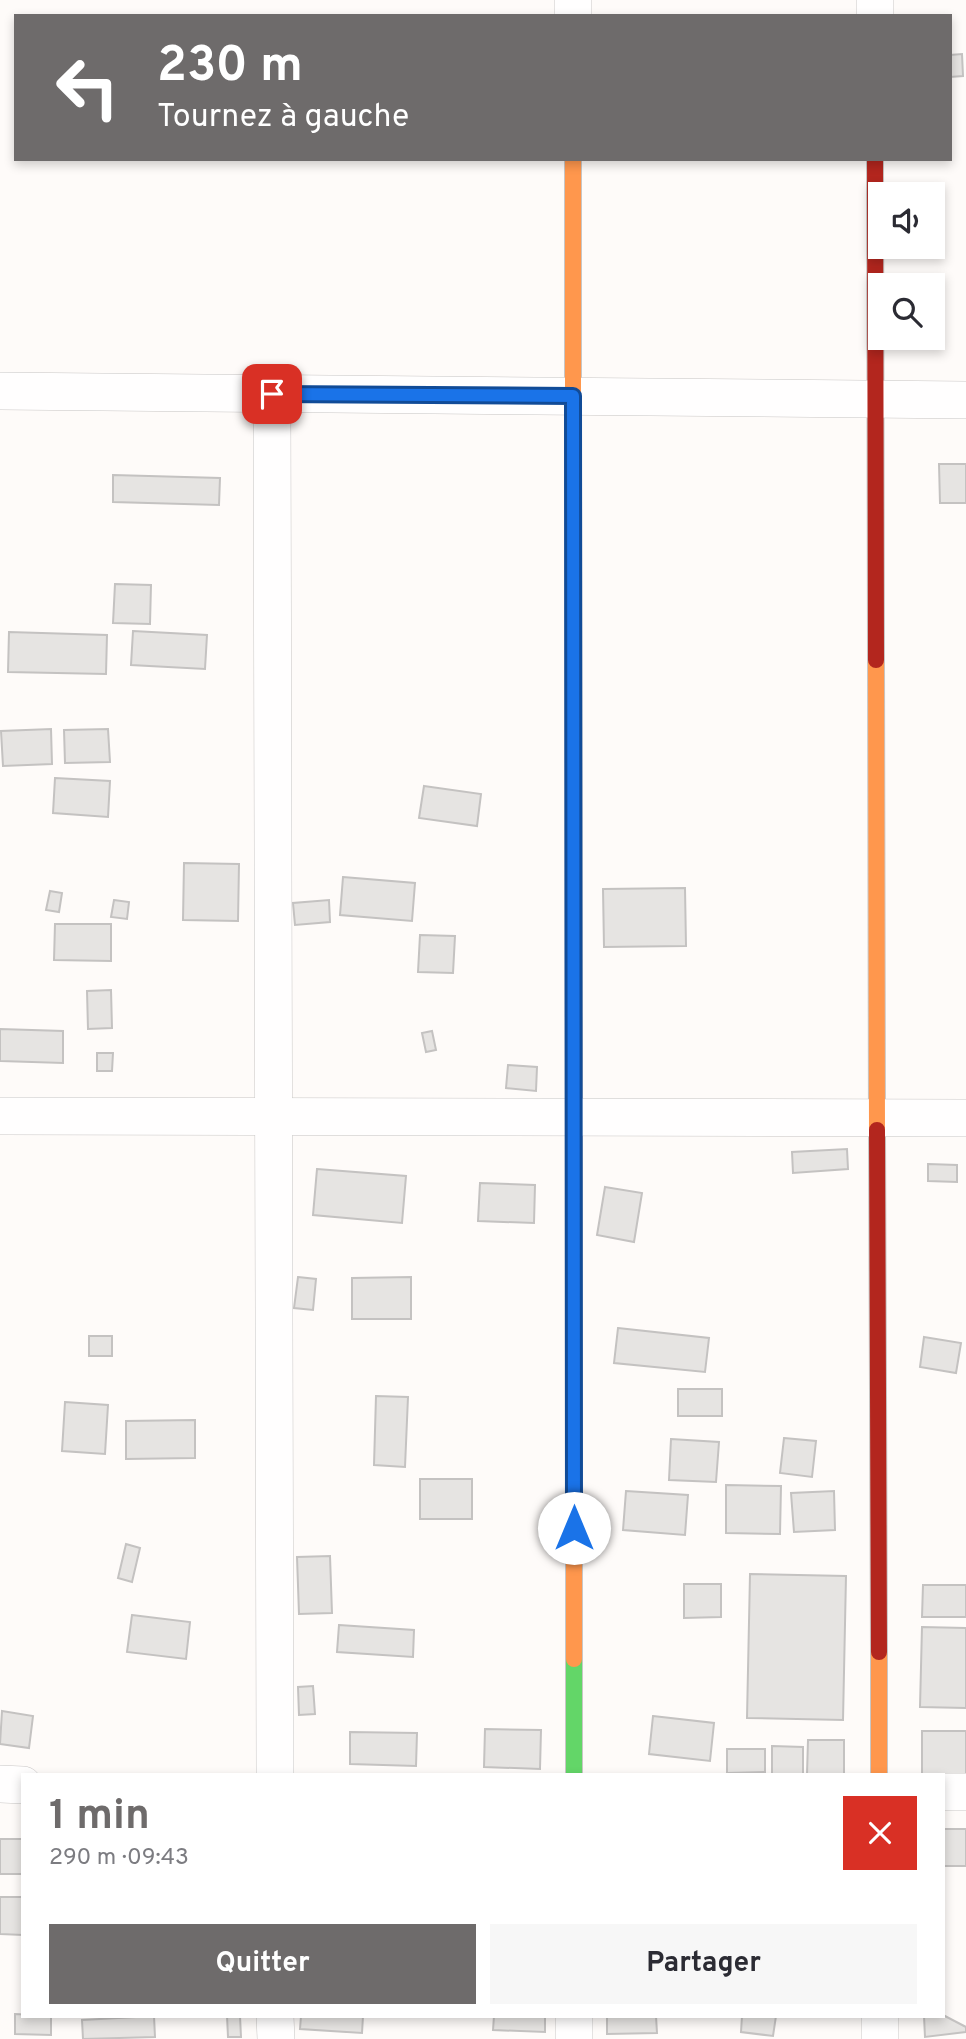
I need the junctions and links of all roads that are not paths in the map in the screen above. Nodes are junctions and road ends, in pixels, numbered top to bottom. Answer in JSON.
{"nodes":[{"id":1,"x":573,"y":161,"type":"edge"},
{"id":2,"x":876,"y":161,"type":"edge"},
{"id":3,"x":0,"y":391,"type":"edge"},
{"id":4,"x":272,"y":394,"type":"junction"},
{"id":5,"x":573,"y":396,"type":"junction"},
{"id":6,"x":876,"y":399,"type":"junction"},
{"id":7,"x":966,"y":400,"type":"edge"},
{"id":8,"x":0,"y":1116,"type":"edge"},
{"id":9,"x":273,"y":1116,"type":"junction"},
{"id":10,"x":574,"y":1117,"type":"junction"},
{"id":11,"x":877,"y":1118,"type":"junction"},
{"id":12,"x":966,"y":1118,"type":"edge"},
{"id":13,"x":275,"y":1773,"type":"edge"},
{"id":14,"x":574,"y":1773,"type":"edge"},
{"id":15,"x":879,"y":1773,"type":"edge"},
{"id":16,"x":0,"y":1784,"type":"edge"},
{"id":17,"x":21,"y":1785,"type":"edge"},
{"id":18,"x":945,"y":1792,"type":"edge"},
{"id":19,"x":966,"y":1793,"type":"edge"},
{"id":20,"x":275,"y":2018,"type":"edge"},
{"id":21,"x":574,"y":2018,"type":"edge"},
{"id":22,"x":880,"y":2018,"type":"edge"},
{"id":23,"x":276,"y":2039,"type":"edge"},
{"id":24,"x":574,"y":2039,"type":"edge"},
{"id":25,"x":880,"y":2039,"type":"edge"}],
"edges":[{"from":1,"to":5,"type":"street"},
{"from":2,"to":6,"type":"street"},
{"from":3,"to":4,"type":"street"},
{"from":4,"to":5,"type":"street"},
{"from":4,"to":9,"type":"street"},
{"from":5,"to":6,"type":"street"},
{"from":5,"to":10,"type":"street"},
{"from":6,"to":7,"type":"street"},
{"from":6,"to":11,"type":"street"},
{"from":8,"to":9,"type":"street"},
{"from":9,"to":10,"type":"street"},
{"from":9,"to":13,"type":"street"},
{"from":10,"to":11,"type":"street"},
{"from":10,"to":14,"type":"street"},
{"from":11,"to":12,"type":"street"},
{"from":11,"to":15,"type":"street"},
{"from":16,"to":17,"type":"street"},
{"from":18,"to":19,"type":"street"},
{"from":20,"to":23,"type":"street"},
{"from":21,"to":24,"type":"street"},
{"from":22,"to":25,"type":"street"}]}
